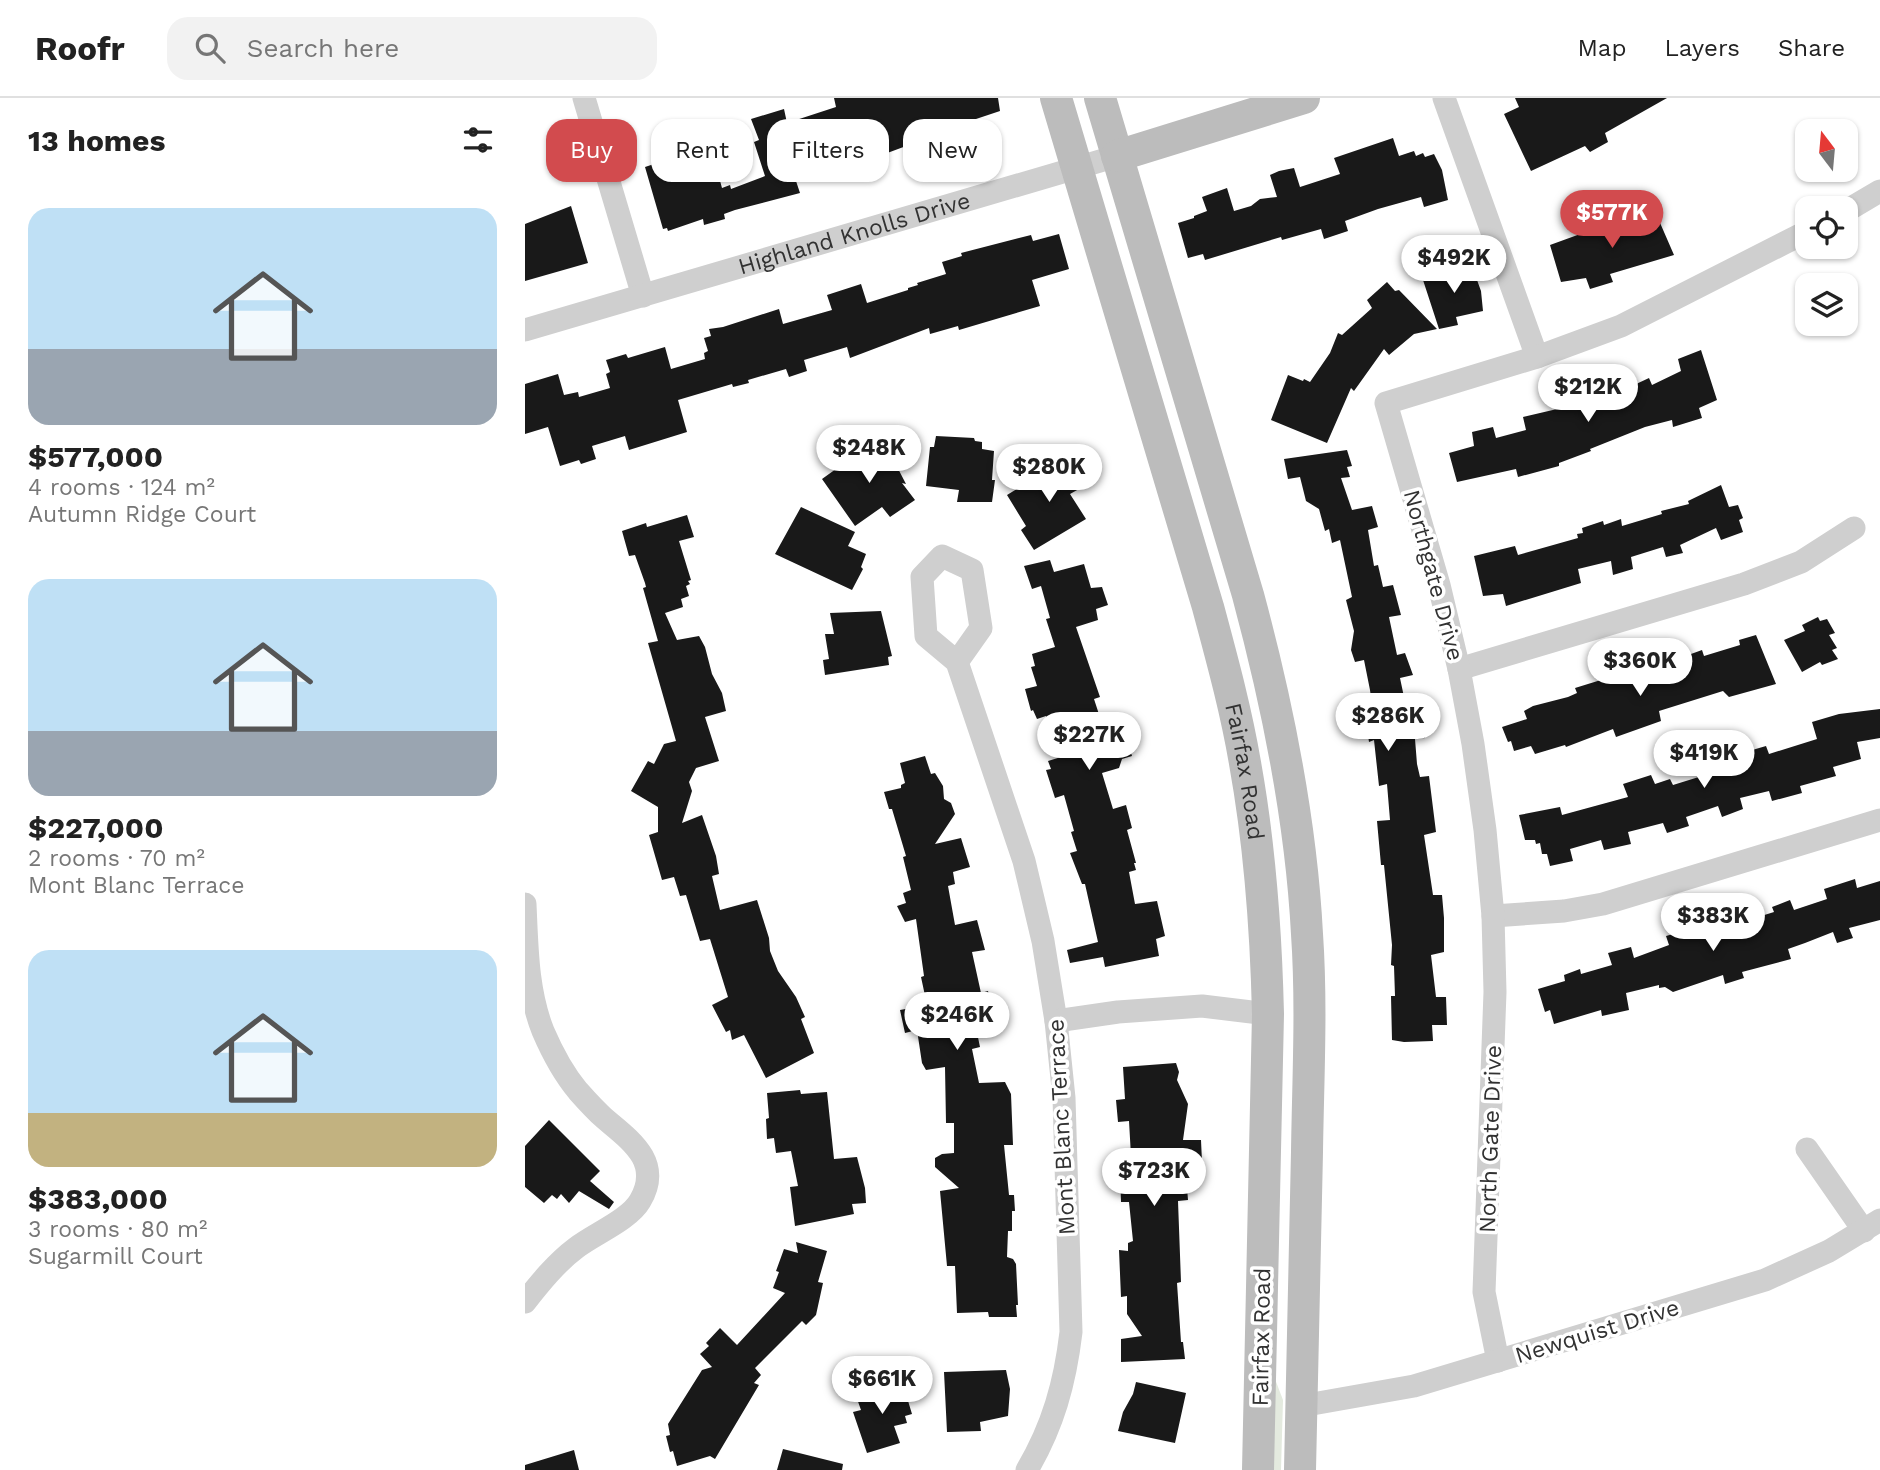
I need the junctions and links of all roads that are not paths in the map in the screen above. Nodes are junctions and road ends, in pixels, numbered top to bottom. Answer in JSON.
{"nodes":[{"id":1,"x":584,"y":98,"type":"edge"},
{"id":2,"x":1056,"y":98,"type":"edge"},
{"id":3,"x":1100,"y":98,"type":"edge"},
{"id":4,"x":1444,"y":98,"type":"edge"},
{"id":5,"x":1298,"y":99,"type":"edge"},
{"id":6,"x":1117,"y":156,"type":"junction"},
{"id":7,"x":1077,"y":169,"type":"junction"},
{"id":8,"x":1880,"y":191,"type":"edge"},
{"id":9,"x":1858,"y":204,"type":"edge"},
{"id":10,"x":1795,"y":238,"type":"edge"},
{"id":11,"x":643,"y":296,"type":"junction"},
{"id":12,"x":525,"y":330,"type":"edge"},
{"id":13,"x":1537,"y":357,"type":"junction"},
{"id":14,"x":1854,"y":528,"type":"dead end"},
{"id":15,"x":957,"y":662,"type":"dead end"},
{"id":16,"x":1459,"y":669,"type":"junction"},
{"id":17,"x":1880,"y":820,"type":"edge"},
{"id":18,"x":525,"y":904,"type":"edge"},
{"id":19,"x":1493,"y":916,"type":"junction"},
{"id":20,"x":1268,"y":1014,"type":"junction"},
{"id":21,"x":1056,"y":1021,"type":"junction"},
{"id":22,"x":1807,"y":1149,"type":"dead end"},
{"id":23,"x":1264,"y":1202,"type":"junction"},
{"id":24,"x":1872,"y":1226,"type":"edge"},
{"id":25,"x":1305,"y":1235,"type":"junction"},
{"id":26,"x":525,"y":1302,"type":"edge"},
{"id":27,"x":1499,"y":1361,"type":"junction"},
{"id":28,"x":1301,"y":1406,"type":"junction"},
{"id":29,"x":1027,"y":1470,"type":"edge"},
{"id":30,"x":1258,"y":1470,"type":"edge"},
{"id":31,"x":1300,"y":1470,"type":"edge"}],
"edges":[{"from":1,"to":11,"type":"street"},
{"from":2,"to":7,"type":"main road","name":"Fairfax Road"},
{"from":3,"to":6,"type":"main road","name":"Fairfax Road"},
{"from":4,"to":13,"type":"street"},
{"from":5,"to":6,"type":"main road","name":"Highland Knolls Drive"},
{"from":6,"to":7,"type":"street","name":"Highland Knolls Drive"},
{"from":6,"to":25,"type":"main road","name":"Fairfax Road"},
{"from":7,"to":11,"type":"street","name":"Highland Knolls Drive"},
{"from":7,"to":20,"type":"main road","name":"Fairfax Road"},
{"from":8,"to":9,"type":"street"},
{"from":10,"to":13,"type":"street"},
{"from":11,"to":12,"type":"street","name":"Highland Knolls Drive"},
{"from":13,"to":16,"type":"street","name":"Northgate Drive"},
{"from":14,"to":16,"type":"street"},
{"from":15,"to":21,"type":"street","name":"Mont Blanc Terrace"},
{"from":16,"to":19,"type":"street","name":"Northgate Drive"},
{"from":17,"to":19,"type":"street"},
{"from":18,"to":26,"type":"street"},
{"from":19,"to":27,"type":"street","name":"North Gate Drive"},
{"from":20,"to":21,"type":"street"},
{"from":20,"to":23,"type":"main road","name":"Fairfax Road"},
{"from":20,"to":25,"type":"main road"},
{"from":21,"to":29,"type":"street","name":"Mont Blanc Terrace"},
{"from":22,"to":24,"type":"street"},
{"from":23,"to":28,"type":"main road"},
{"from":23,"to":30,"type":"main road","name":"Fairfax Road"},
{"from":24,"to":27,"type":"street","name":"Newquist Drive"},
{"from":25,"to":28,"type":"main road","name":"Fairfax Road"},
{"from":27,"to":28,"type":"street","name":"Newquist Drive"},
{"from":28,"to":31,"type":"main road","name":"Fairfax Road"}]}
